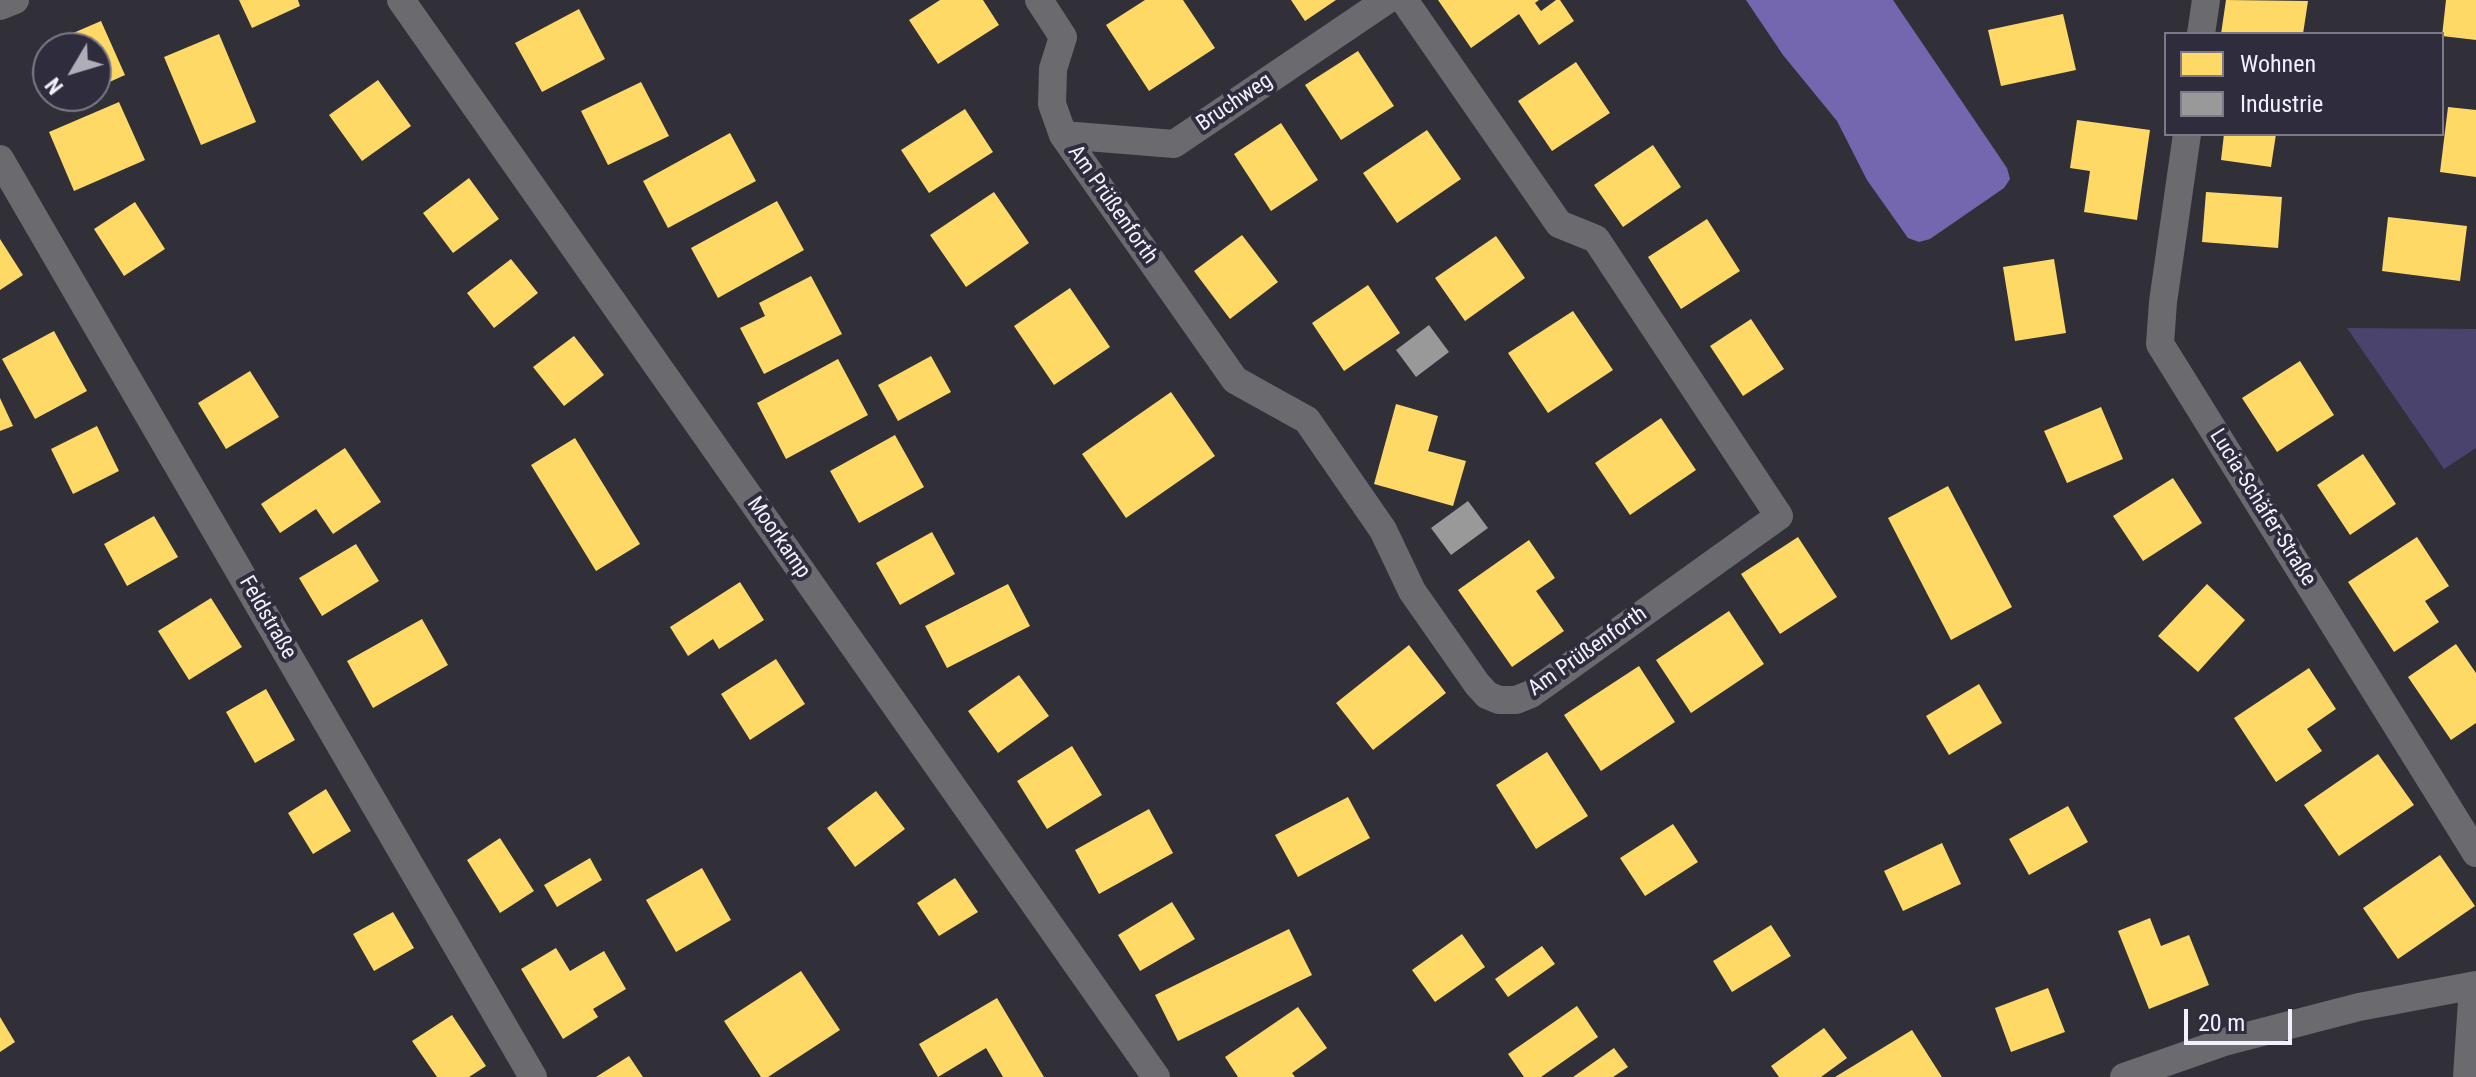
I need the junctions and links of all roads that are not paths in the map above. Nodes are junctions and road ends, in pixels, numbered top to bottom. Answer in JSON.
{"nodes":[{"id":1,"x":15,"y":0,"type":"edge"},
{"id":2,"x":401,"y":0,"type":"edge"},
{"id":3,"x":1039,"y":0,"type":"edge"},
{"id":4,"x":1387,"y":0,"type":"edge"},
{"id":5,"x":1404,"y":0,"type":"edge"},
{"id":6,"x":2206,"y":0,"type":"edge"},
{"id":7,"x":0,"y":6,"type":"edge"},
{"id":8,"x":2201,"y":32,"type":"edge"},
{"id":9,"x":1063,"y":135,"type":"junction"},
{"id":10,"x":2187,"y":136,"type":"edge"},
{"id":11,"x":0,"y":159,"type":"edge"},
{"id":12,"x":2476,"y":853,"type":"edge"},
{"id":13,"x":2475,"y":986,"type":"edge"},
{"id":14,"x":533,"y":1077,"type":"edge"},
{"id":15,"x":1156,"y":1077,"type":"edge"},
{"id":16,"x":2124,"y":1077,"type":"edge"},
{"id":17,"x":2467,"y":1077,"type":"edge"}],
"edges":[{"from":1,"to":7,"type":"street"},
{"from":2,"to":15,"type":"street","name":"Moorkamp"},
{"from":3,"to":9,"type":"street","name":"Am Prüßenforth"},
{"from":4,"to":9,"type":"street","name":"Bruchweg"},
{"from":5,"to":9,"type":"street","name":"Am Prüßenforth"},
{"from":6,"to":8,"type":"street"},
{"from":10,"to":12,"type":"street","name":"Lucia-Schäfer-Straße"},
{"from":11,"to":14,"type":"street","name":"Feldstraße"},
{"from":13,"to":16,"type":"street"},
{"from":13,"to":17,"type":"street"}]}
